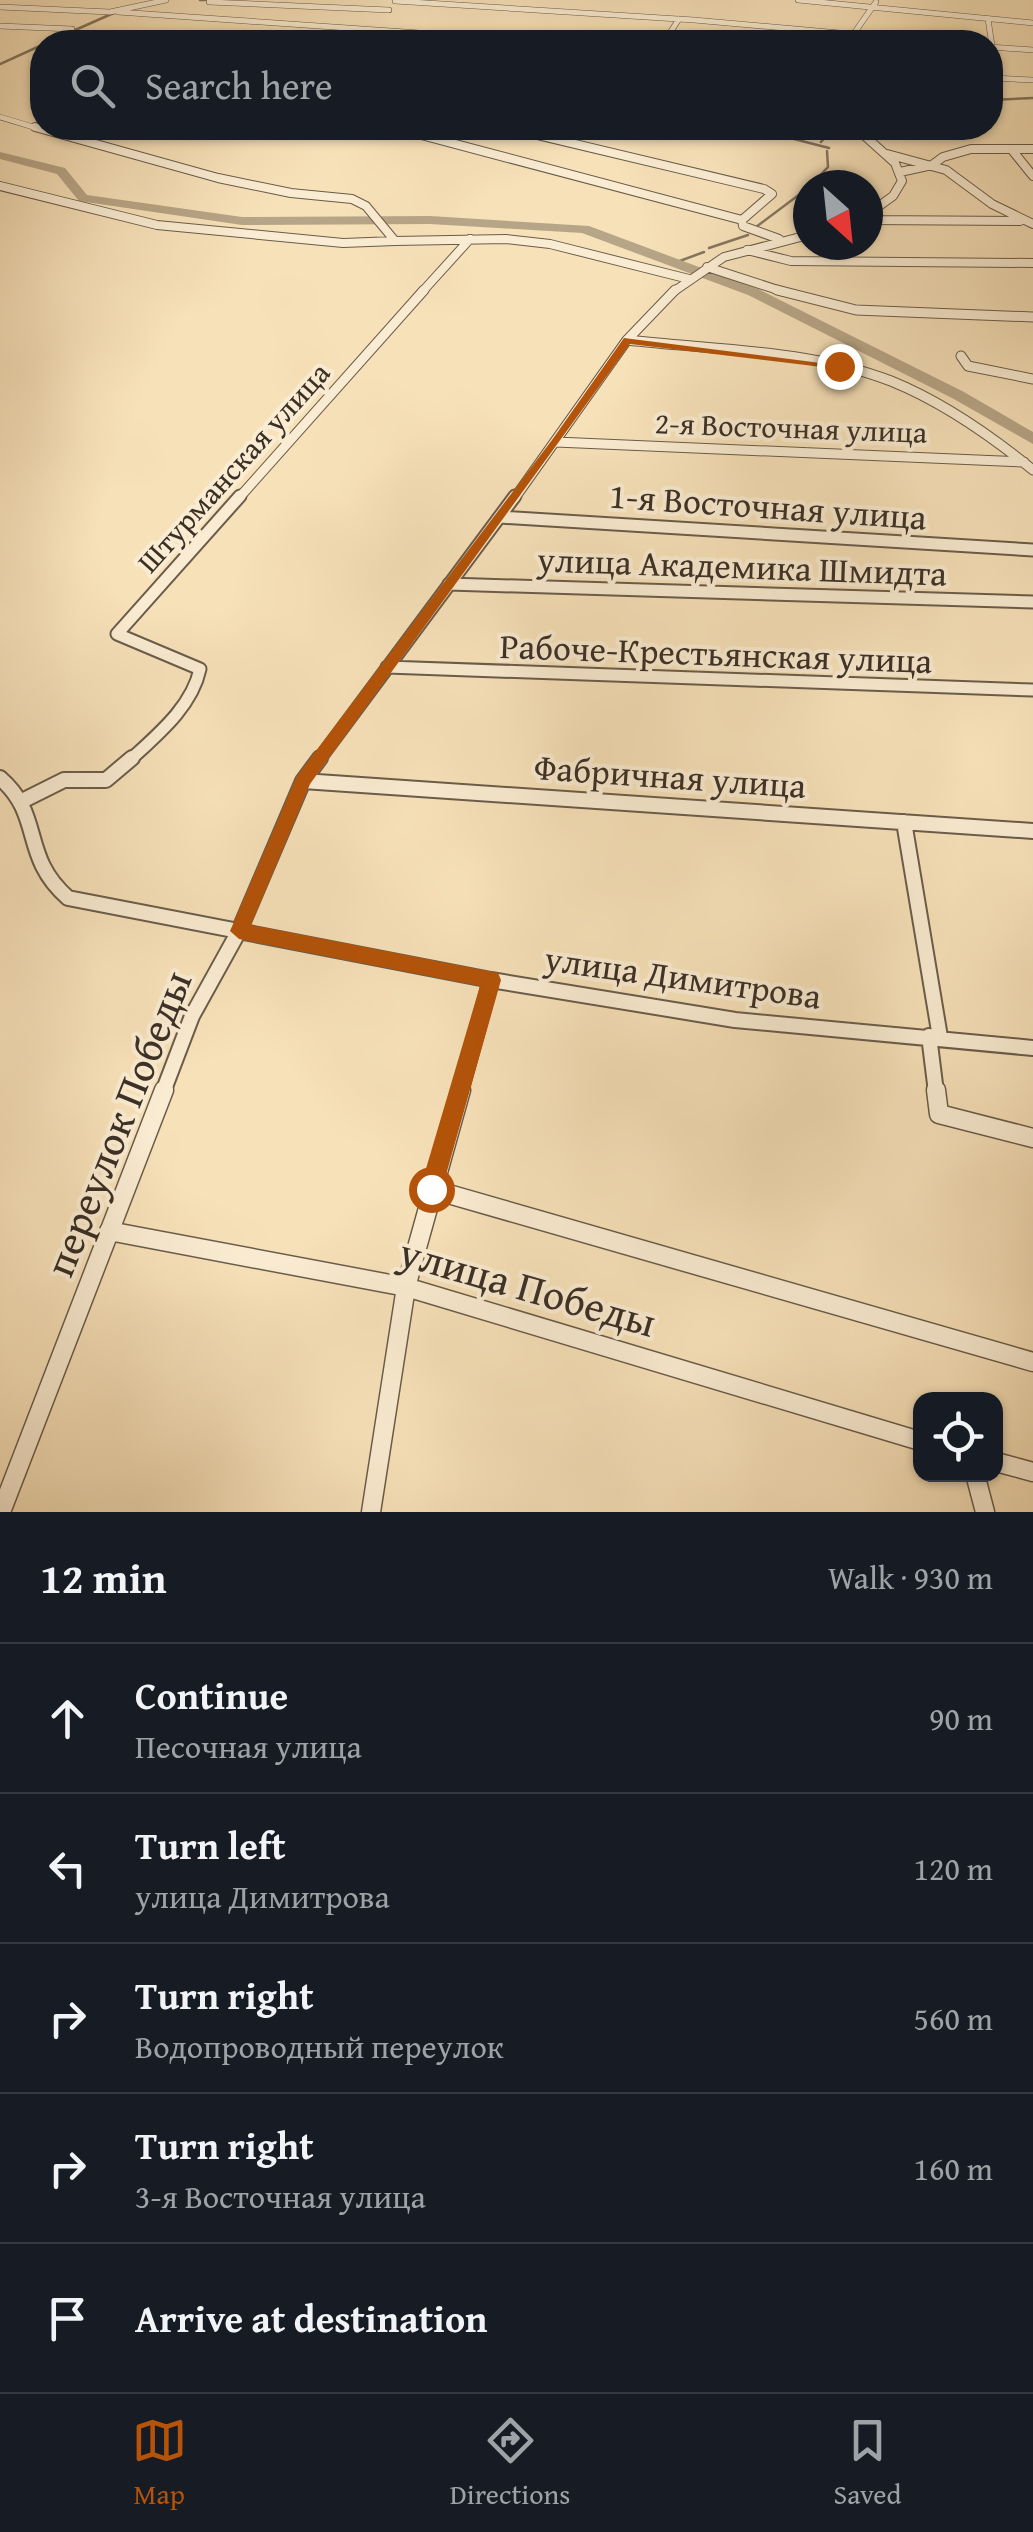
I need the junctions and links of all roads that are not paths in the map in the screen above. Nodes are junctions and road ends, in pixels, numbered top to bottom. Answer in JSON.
{"nodes":[{"id":1,"x":166,"y":0,"type":"edge"},
{"id":2,"x":217,"y":0,"type":"edge"},
{"id":3,"x":395,"y":0,"type":"edge"},
{"id":4,"x":798,"y":0,"type":"edge"},
{"id":5,"x":877,"y":0,"type":"edge"},
{"id":6,"x":176,"y":1,"type":"edge"},
{"id":7,"x":200,"y":2,"type":"edge"},
{"id":8,"x":209,"y":2,"type":"edge"},
{"id":9,"x":872,"y":6,"type":"junction"},
{"id":10,"x":0,"y":7,"type":"edge"},
{"id":11,"x":389,"y":10,"type":"junction"},
{"id":12,"x":114,"y":12,"type":"junction"},
{"id":13,"x":144,"y":14,"type":"junction"},
{"id":14,"x":988,"y":19,"type":"junction"},
{"id":15,"x":679,"y":20,"type":"junction"},
{"id":16,"x":1033,"y":23,"type":"edge"},
{"id":17,"x":0,"y":26,"type":"edge"},
{"id":18,"x":378,"y":28,"type":"junction"},
{"id":19,"x":72,"y":29,"type":"dead end"},
{"id":20,"x":402,"y":30,"type":"edge"},
{"id":21,"x":672,"y":30,"type":"edge"},
{"id":22,"x":794,"y":30,"type":"edge"},
{"id":23,"x":855,"y":30,"type":"edge"},
{"id":24,"x":989,"y":30,"type":"edge"},
{"id":25,"x":1003,"y":47,"type":"edge"},
{"id":26,"x":1033,"y":50,"type":"edge"},
{"id":27,"x":1003,"y":78,"type":"edge"},
{"id":28,"x":1033,"y":80,"type":"edge"},
{"id":29,"x":0,"y":117,"type":"edge"},
{"id":30,"x":30,"y":126,"type":"edge"},
{"id":31,"x":78,"y":140,"type":"edge"},
{"id":32,"x":440,"y":140,"type":"edge"},
{"id":33,"x":556,"y":140,"type":"edge"},
{"id":34,"x":870,"y":140,"type":"edge"},
{"id":35,"x":1033,"y":149,"type":"edge"},
{"id":36,"x":1012,"y":150,"type":"junction"},
{"id":37,"x":887,"y":154,"type":"junction"},
{"id":38,"x":932,"y":166,"type":"junction"},
{"id":39,"x":900,"y":172,"type":"junction"},
{"id":40,"x":1033,"y":176,"type":"edge"},
{"id":41,"x":0,"y":186,"type":"edge"},
{"id":42,"x":883,"y":204,"type":"edge"},
{"id":43,"x":883,"y":217,"type":"edge"},
{"id":44,"x":742,"y":220,"type":"junction"},
{"id":45,"x":1022,"y":221,"type":"junction"},
{"id":46,"x":1033,"y":224,"type":"edge"},
{"id":47,"x":470,"y":239,"type":"junction"},
{"id":48,"x":793,"y":239,"type":"edge"},
{"id":49,"x":395,"y":241,"type":"junction"},
{"id":50,"x":783,"y":241,"type":"junction"},
{"id":51,"x":742,"y":249,"type":"junction"},
{"id":52,"x":1033,"y":263,"type":"edge"},
{"id":53,"x":706,"y":267,"type":"junction"},
{"id":54,"x":684,"y":282,"type":"junction"},
{"id":55,"x":1033,"y":317,"type":"edge"},
{"id":56,"x":628,"y":340,"type":"junction"},
{"id":57,"x":960,"y":356,"type":"dead end"},
{"id":58,"x":1033,"y":379,"type":"edge"},
{"id":59,"x":556,"y":442,"type":"junction"},
{"id":60,"x":1024,"y":462,"type":"junction"},
{"id":61,"x":1033,"y":470,"type":"edge"},
{"id":62,"x":500,"y":517,"type":"junction"},
{"id":63,"x":1033,"y":550,"type":"edge"},
{"id":64,"x":448,"y":584,"type":"junction"},
{"id":65,"x":1033,"y":602,"type":"edge"},
{"id":66,"x":392,"y":669,"type":"junction"},
{"id":67,"x":1033,"y":690,"type":"edge"},
{"id":68,"x":0,"y":778,"type":"edge"},
{"id":69,"x":303,"y":781,"type":"junction"},
{"id":70,"x":24,"y":800,"type":"junction"},
{"id":71,"x":904,"y":822,"type":"junction"},
{"id":72,"x":1033,"y":831,"type":"edge"},
{"id":73,"x":239,"y":931,"type":"junction"},
{"id":74,"x":491,"y":980,"type":"junction"},
{"id":75,"x":935,"y":1037,"type":"junction"},
{"id":76,"x":1033,"y":1048,"type":"edge"},
{"id":77,"x":1033,"y":1138,"type":"edge"},
{"id":78,"x":431,"y":1189,"type":"junction"},
{"id":79,"x":109,"y":1231,"type":"junction"},
{"id":80,"x":406,"y":1287,"type":"junction"},
{"id":81,"x":1033,"y":1362,"type":"edge"},
{"id":82,"x":913,"y":1439,"type":"edge"},
{"id":83,"x":1003,"y":1464,"type":"edge"},
{"id":84,"x":1033,"y":1472,"type":"edge"},
{"id":85,"x":977,"y":1482,"type":"edge"},
{"id":86,"x":1,"y":1512,"type":"edge"},
{"id":87,"x":371,"y":1512,"type":"edge"},
{"id":88,"x":984,"y":1512,"type":"edge"}],
"edges":[{"from":1,"to":12,"type":"street"},
{"from":2,"to":8,"type":"street"},
{"from":3,"to":11,"type":"street"},
{"from":3,"to":15,"type":"street"},
{"from":4,"to":9,"type":"street"},
{"from":5,"to":9,"type":"street"},
{"from":6,"to":13,"type":"street"},
{"from":7,"to":8,"type":"street"},
{"from":8,"to":11,"type":"street"},
{"from":9,"to":14,"type":"street"},
{"from":9,"to":23,"type":"street"},
{"from":10,"to":12,"type":"street"},
{"from":11,"to":18,"type":"street"},
{"from":12,"to":13,"type":"street"},
{"from":13,"to":18,"type":"street"},
{"from":14,"to":16,"type":"street"},
{"from":14,"to":24,"type":"street"},
{"from":15,"to":21,"type":"street"},
{"from":15,"to":22,"type":"street"},
{"from":17,"to":19,"type":"street"},
{"from":18,"to":20,"type":"street"},
{"from":25,"to":26,"type":"street"},
{"from":27,"to":28,"type":"street"},
{"from":29,"to":30,"type":"street"},
{"from":31,"to":49,"type":"street"},
{"from":32,"to":44,"type":"street"},
{"from":33,"to":44,"type":"street"},
{"from":34,"to":37,"type":"street"},
{"from":35,"to":36,"type":"street"},
{"from":36,"to":38,"type":"street"},
{"from":36,"to":40,"type":"street"},
{"from":37,"to":38,"type":"street"},
{"from":37,"to":39,"type":"street"},
{"from":38,"to":39,"type":"street"},
{"from":38,"to":45,"type":"street"},
{"from":39,"to":42,"type":"street"},
{"from":41,"to":49,"type":"street"},
{"from":43,"to":45,"type":"street"},
{"from":44,"to":50,"type":"street"},
{"from":45,"to":46,"type":"street"},
{"from":47,"to":49,"type":"street"},
{"from":47,"to":54,"type":"street"},
{"from":47,"to":70,"type":"street","name":"Штурманская улица"},
{"from":48,"to":50,"type":"street","name":"переулок Победы"},
{"from":50,"to":51,"type":"street","name":"переулок Победы"},
{"from":51,"to":52,"type":"street"},
{"from":51,"to":53,"type":"street","name":"переулок Победы"},
{"from":53,"to":54,"type":"street","name":"переулок Победы"},
{"from":53,"to":55,"type":"street"},
{"from":54,"to":56,"type":"street","name":"переулок Победы"},
{"from":56,"to":59,"type":"street","name":"переулок Победы"},
{"from":56,"to":60,"type":"street"},
{"from":57,"to":58,"type":"street"},
{"from":59,"to":60,"type":"street","name":"2-я Восточная улица"},
{"from":59,"to":62,"type":"street","name":"переулок Победы"},
{"from":60,"to":61,"type":"street"},
{"from":62,"to":63,"type":"street","name":"1-я Восточная улица"},
{"from":62,"to":64,"type":"street","name":"переулок Победы"},
{"from":64,"to":65,"type":"street","name":"улица Академика Шмидта"},
{"from":64,"to":66,"type":"street","name":"переулок Победы"},
{"from":66,"to":67,"type":"street","name":"Рабоче-Крестьянская улица"},
{"from":66,"to":69,"type":"street","name":"переулок Победы"},
{"from":68,"to":70,"type":"street"},
{"from":69,"to":71,"type":"street","name":"Фабричная улица"},
{"from":69,"to":73,"type":"street","name":"переулок Победы"},
{"from":70,"to":73,"type":"street","name":"улица Димитрова"},
{"from":71,"to":72,"type":"street","name":"Фабричная улица"},
{"from":71,"to":75,"type":"street"},
{"from":73,"to":74,"type":"street","name":"улица Димитрова"},
{"from":73,"to":79,"type":"street","name":"переулок Победы"},
{"from":74,"to":75,"type":"street","name":"улица Димитрова"},
{"from":74,"to":78,"type":"street"},
{"from":75,"to":76,"type":"street","name":"улица Димитрова"},
{"from":75,"to":77,"type":"street"},
{"from":78,"to":80,"type":"street"},
{"from":78,"to":81,"type":"street","name":"улица Победы"},
{"from":79,"to":80,"type":"street","name":"улица Победы"},
{"from":79,"to":86,"type":"street","name":"переулок Победы"},
{"from":80,"to":82,"type":"street","name":"улица Победы"},
{"from":80,"to":87,"type":"street"},
{"from":83,"to":84,"type":"street"},
{"from":85,"to":88,"type":"street"}]}
